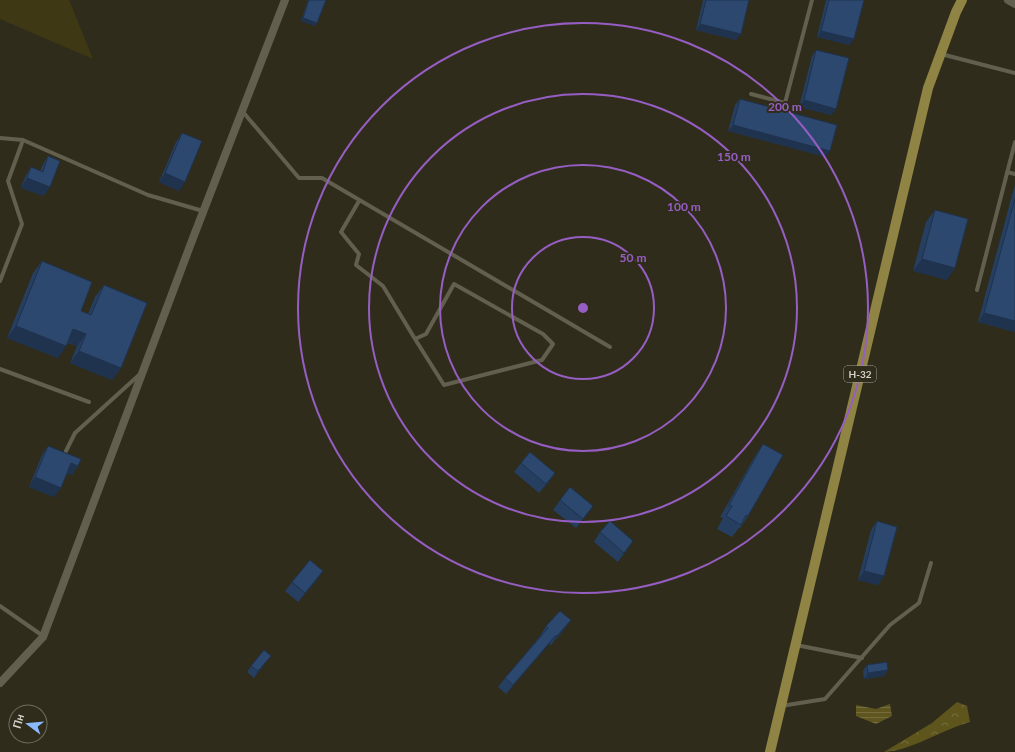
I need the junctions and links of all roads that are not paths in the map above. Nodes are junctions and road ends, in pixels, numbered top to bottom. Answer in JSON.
{"nodes":[{"id":1,"x":285,"y":0,"type":"edge"},
{"id":2,"x":812,"y":0,"type":"edge"},
{"id":3,"x":962,"y":0,"type":"edge"},
{"id":4,"x":1008,"y":0,"type":"edge"},
{"id":5,"x":1015,"y":4,"type":"edge"},
{"id":6,"x":940,"y":54,"type":"junction"},
{"id":7,"x":1015,"y":73,"type":"edge"},
{"id":8,"x":752,"y":94,"type":"dead end"},
{"id":9,"x":243,"y":112,"type":"junction"},
{"id":10,"x":0,"y":138,"type":"edge"},
{"id":11,"x":23,"y":140,"type":"junction"},
{"id":12,"x":1015,"y":142,"type":"edge"},
{"id":13,"x":1007,"y":172,"type":"junction"},
{"id":14,"x":1015,"y":174,"type":"edge"},
{"id":15,"x":359,"y":201,"type":"junction"},
{"id":16,"x":204,"y":211,"type":"junction"},
{"id":17,"x":0,"y":281,"type":"edge"},
{"id":18,"x":977,"y":290,"type":"dead end"},
{"id":19,"x":415,"y":339,"type":"junction"},
{"id":20,"x":610,"y":347,"type":"dead end"},
{"id":21,"x":0,"y":369,"type":"edge"},
{"id":22,"x":143,"y":372,"type":"junction"},
{"id":23,"x":89,"y":402,"type":"dead end"},
{"id":24,"x":66,"y":451,"type":"edge"},
{"id":25,"x":931,"y":563,"type":"dead end"},
{"id":26,"x":0,"y":606,"type":"edge"},
{"id":27,"x":43,"y":637,"type":"junction"},
{"id":28,"x":795,"y":645,"type":"junction"},
{"id":29,"x":862,"y":658,"type":"junction"},
{"id":30,"x":0,"y":684,"type":"edge"},
{"id":31,"x":781,"y":706,"type":"junction"},
{"id":32,"x":770,"y":752,"type":"edge"}],
"edges":[{"from":1,"to":9,"type":"street"},
{"from":2,"to":8,"type":"lane"},
{"from":3,"to":6,"type":"main road","number":"Н-32"},
{"from":4,"to":5,"type":"street"},
{"from":6,"to":7,"type":"lane"},
{"from":6,"to":28,"type":"main road","number":"Н-32"},
{"from":9,"to":15,"type":"lane"},
{"from":9,"to":16,"type":"street"},
{"from":10,"to":11,"type":"lane"},
{"from":11,"to":16,"type":"lane"},
{"from":11,"to":17,"type":"lane"},
{"from":12,"to":13,"type":"lane"},
{"from":13,"to":14,"type":"lane"},
{"from":13,"to":18,"type":"lane"},
{"from":15,"to":19,"type":"lane"},
{"from":15,"to":20,"type":"lane"},
{"from":16,"to":22,"type":"street"},
{"from":19,"to":19,"type":"lane"},
{"from":21,"to":23,"type":"lane"},
{"from":22,"to":24,"type":"lane"},
{"from":22,"to":27,"type":"street"},
{"from":25,"to":29,"type":"lane"},
{"from":26,"to":27,"type":"lane"},
{"from":27,"to":30,"type":"street"},
{"from":28,"to":29,"type":"lane"},
{"from":28,"to":31,"type":"main road","number":"Н-32"},
{"from":29,"to":31,"type":"lane"},
{"from":31,"to":32,"type":"main road","number":"Н-32"}]}
